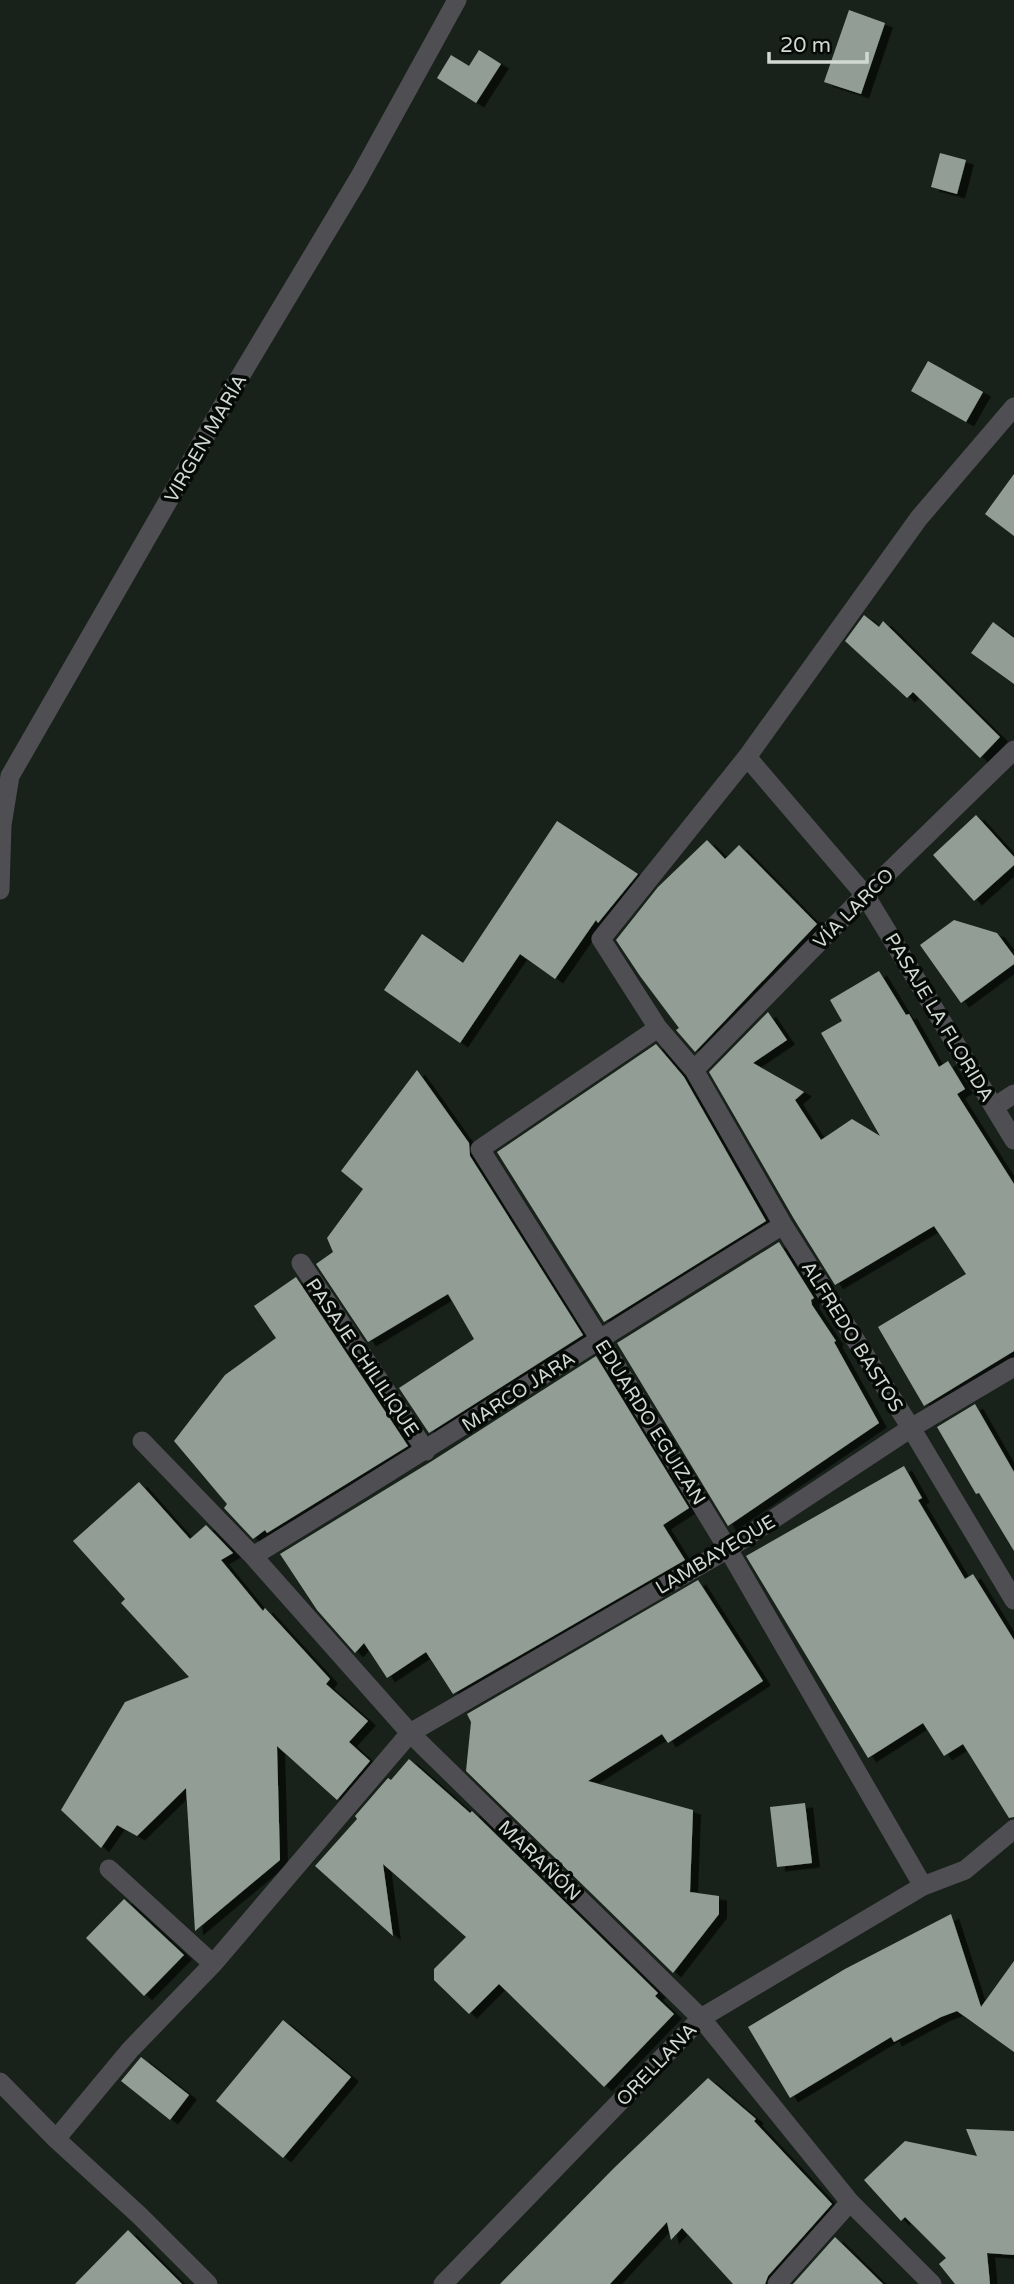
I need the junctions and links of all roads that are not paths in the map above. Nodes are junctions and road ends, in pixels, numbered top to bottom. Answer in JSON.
{"nodes":[{"id":1,"x":457,"y":0,"type":"edge"},
{"id":2,"x":1014,"y":407,"type":"edge"},
{"id":3,"x":1014,"y":750,"type":"edge"},
{"id":4,"x":747,"y":757,"type":"junction"},
{"id":5,"x":0,"y":890,"type":"edge"},
{"id":6,"x":865,"y":895,"type":"junction"},
{"id":7,"x":658,"y":1028,"type":"junction"},
{"id":8,"x":694,"y":1070,"type":"junction"},
{"id":9,"x":1014,"y":1094,"type":"edge"},
{"id":10,"x":994,"y":1107,"type":"junction"},
{"id":11,"x":1014,"y":1140,"type":"edge"},
{"id":12,"x":783,"y":1225,"type":"junction"},
{"id":13,"x":300,"y":1263,"type":"dead end"},
{"id":14,"x":599,"y":1338,"type":"junction"},
{"id":15,"x":1014,"y":1367,"type":"edge"},
{"id":16,"x":911,"y":1428,"type":"junction"},
{"id":17,"x":142,"y":1441,"type":"dead end"},
{"id":18,"x":426,"y":1451,"type":"junction"},
{"id":19,"x":728,"y":1549,"type":"junction"},
{"id":20,"x":253,"y":1556,"type":"junction"},
{"id":21,"x":1014,"y":1600,"type":"edge"},
{"id":22,"x":410,"y":1734,"type":"junction"},
{"id":23,"x":1014,"y":1829,"type":"edge"},
{"id":24,"x":109,"y":1869,"type":"dead end"},
{"id":25,"x":923,"y":1886,"type":"junction"},
{"id":26,"x":214,"y":1964,"type":"junction"},
{"id":27,"x":701,"y":2018,"type":"junction"},
{"id":28,"x":0,"y":2082,"type":"edge"},
{"id":29,"x":56,"y":2139,"type":"junction"},
{"id":30,"x":850,"y":2202,"type":"junction"},
{"id":31,"x":208,"y":2284,"type":"edge"},
{"id":32,"x":443,"y":2284,"type":"edge"},
{"id":33,"x":777,"y":2284,"type":"edge"},
{"id":34,"x":932,"y":2284,"type":"edge"}],
"edges":[{"from":1,"to":5,"type":"street","name":"VIRGEN MARÍA"},
{"from":2,"to":4,"type":"street"},
{"from":3,"to":6,"type":"street","name":"VÍA LARCO"},
{"from":4,"to":6,"type":"street","name":"PASAJE LA FLORIDA"},
{"from":4,"to":7,"type":"street","name":"ALFREDO BASTOS"},
{"from":6,"to":8,"type":"street","name":"VÍA LARCO"},
{"from":6,"to":10,"type":"street","name":"PASAJE LA FLORIDA"},
{"from":7,"to":8,"type":"street","name":"ALFREDO BASTOS"},
{"from":7,"to":14,"type":"street","name":"EDUARDO EGUIZAN"},
{"from":8,"to":12,"type":"street","name":"ALFREDO BASTOS"},
{"from":9,"to":10,"type":"street"},
{"from":10,"to":11,"type":"street","name":"PASAJE LA FLORIDA"},
{"from":12,"to":14,"type":"street","name":"MARCO JARA"},
{"from":12,"to":16,"type":"street","name":"ALFREDO BASTOS"},
{"from":13,"to":18,"type":"street","name":"PASAJE CHILILIQUE"},
{"from":14,"to":18,"type":"street","name":"MARCO JARA"},
{"from":14,"to":19,"type":"street","name":"EDUARDO EGUIZAN"},
{"from":15,"to":16,"type":"street","name":"LAMBAYEQUE"},
{"from":16,"to":19,"type":"street","name":"LAMBAYEQUE"},
{"from":16,"to":21,"type":"street","name":"ALFREDO BASTOS"},
{"from":17,"to":20,"type":"street","name":"MARAÑÓN"},
{"from":18,"to":20,"type":"street","name":"MARCO JARA"},
{"from":19,"to":22,"type":"street","name":"LAMBAYEQUE"},
{"from":19,"to":25,"type":"street","name":"EDUARDO EGUIZAN"},
{"from":20,"to":22,"type":"street","name":"MARAÑÓN"},
{"from":22,"to":26,"type":"street","name":"LAMBAYEQUE"},
{"from":22,"to":27,"type":"street","name":"MARAÑÓN"},
{"from":23,"to":25,"type":"street","name":"ORELLANA"},
{"from":24,"to":26,"type":"street"},
{"from":25,"to":27,"type":"street","name":"ORELLANA"},
{"from":26,"to":29,"type":"street","name":"LAMBAYEQUE"},
{"from":27,"to":30,"type":"street","name":"MARAÑÓN"},
{"from":27,"to":32,"type":"street","name":"ORELLANA"},
{"from":28,"to":29,"type":"street"},
{"from":29,"to":31,"type":"street"},
{"from":30,"to":33,"type":"street"},
{"from":30,"to":34,"type":"street","name":"MARAÑÓN"}]}
